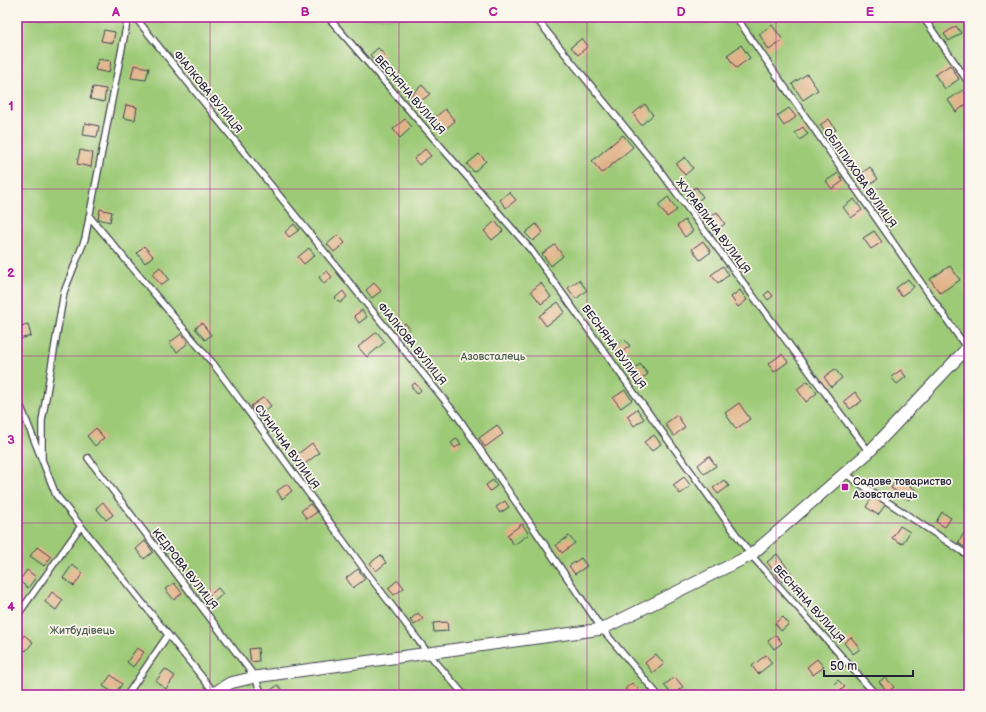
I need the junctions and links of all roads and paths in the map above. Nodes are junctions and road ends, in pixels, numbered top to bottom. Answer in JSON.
{"nodes":[{"id":1,"x":128,"y":17,"type":"edge"},
{"id":2,"x":135,"y":17,"type":"edge"},
{"id":3,"x":328,"y":17,"type":"edge"},
{"id":4,"x":535,"y":17,"type":"edge"},
{"id":5,"x":736,"y":17,"type":"edge"},
{"id":6,"x":923,"y":17,"type":"edge"},
{"id":7,"x":969,"y":83,"type":"edge"},
{"id":8,"x":89,"y":216,"type":"junction"},
{"id":9,"x":968,"y":348,"type":"edge"},
{"id":10,"x":17,"y":399,"type":"edge"},
{"id":11,"x":868,"y":452,"type":"junction"},
{"id":12,"x":88,"y":458,"type":"dead end"},
{"id":13,"x":42,"y":460,"type":"junction"},
{"id":14,"x":844,"y":473,"type":"junction"},
{"id":15,"x":81,"y":526,"type":"junction"},
{"id":16,"x":751,"y":555,"type":"junction"},
{"id":17,"x":969,"y":556,"type":"edge"},
{"id":18,"x":17,"y":616,"type":"edge"},
{"id":19,"x":602,"y":629,"type":"junction"},
{"id":20,"x":168,"y":635,"type":"junction"},
{"id":21,"x":428,"y":653,"type":"junction"},
{"id":22,"x":255,"y":677,"type":"junction"},
{"id":23,"x":214,"y":694,"type":"edge"},
{"id":24,"x":127,"y":695,"type":"edge"},
{"id":25,"x":262,"y":695,"type":"edge"},
{"id":26,"x":464,"y":695,"type":"edge"},
{"id":27,"x":658,"y":695,"type":"edge"},
{"id":28,"x":876,"y":695,"type":"edge"}],
"edges":[{"from":1,"to":8,"type":"lane"},
{"from":2,"to":19,"type":"lane","name":"ФІАЛКОВА ВУЛИЦЯ"},
{"from":3,"to":16,"type":"lane","name":"ВЕСНЯНА ВУЛИЦЯ"},
{"from":4,"to":11,"type":"lane","name":"ЖУРАВЛИНА ВУЛИЦЯ"},
{"from":5,"to":9,"type":"lane","name":"ОБЛІПИХОВА ВУЛИЦЯ"},
{"from":6,"to":7,"type":"lane"},
{"from":8,"to":13,"type":"lane"},
{"from":8,"to":21,"type":"lane","name":"СУНИЧНА ВУЛИЦЯ"},
{"from":9,"to":11,"type":"street"},
{"from":10,"to":13,"type":"lane"},
{"from":11,"to":14,"type":"street"},
{"from":12,"to":22,"type":"lane","name":"КЕДРОВА ВУЛИЦЯ"},
{"from":13,"to":15,"type":"lane"},
{"from":14,"to":16,"type":"street"},
{"from":14,"to":17,"type":"lane"},
{"from":15,"to":18,"type":"lane"},
{"from":15,"to":20,"type":"lane"},
{"from":16,"to":19,"type":"street"},
{"from":16,"to":28,"type":"lane","name":"ВЕСНЯНА ВУЛИЦЯ"},
{"from":19,"to":21,"type":"street"},
{"from":19,"to":27,"type":"lane","name":"ФІАЛКОВА ВУЛИЦЯ"},
{"from":20,"to":23,"type":"lane"},
{"from":20,"to":24,"type":"lane"},
{"from":21,"to":22,"type":"street"},
{"from":21,"to":26,"type":"lane","name":"СУНИЧНА ВУЛИЦЯ"},
{"from":22,"to":23,"type":"street"},
{"from":22,"to":25,"type":"lane","name":"КЕДРОВА ВУЛИЦЯ"}]}
